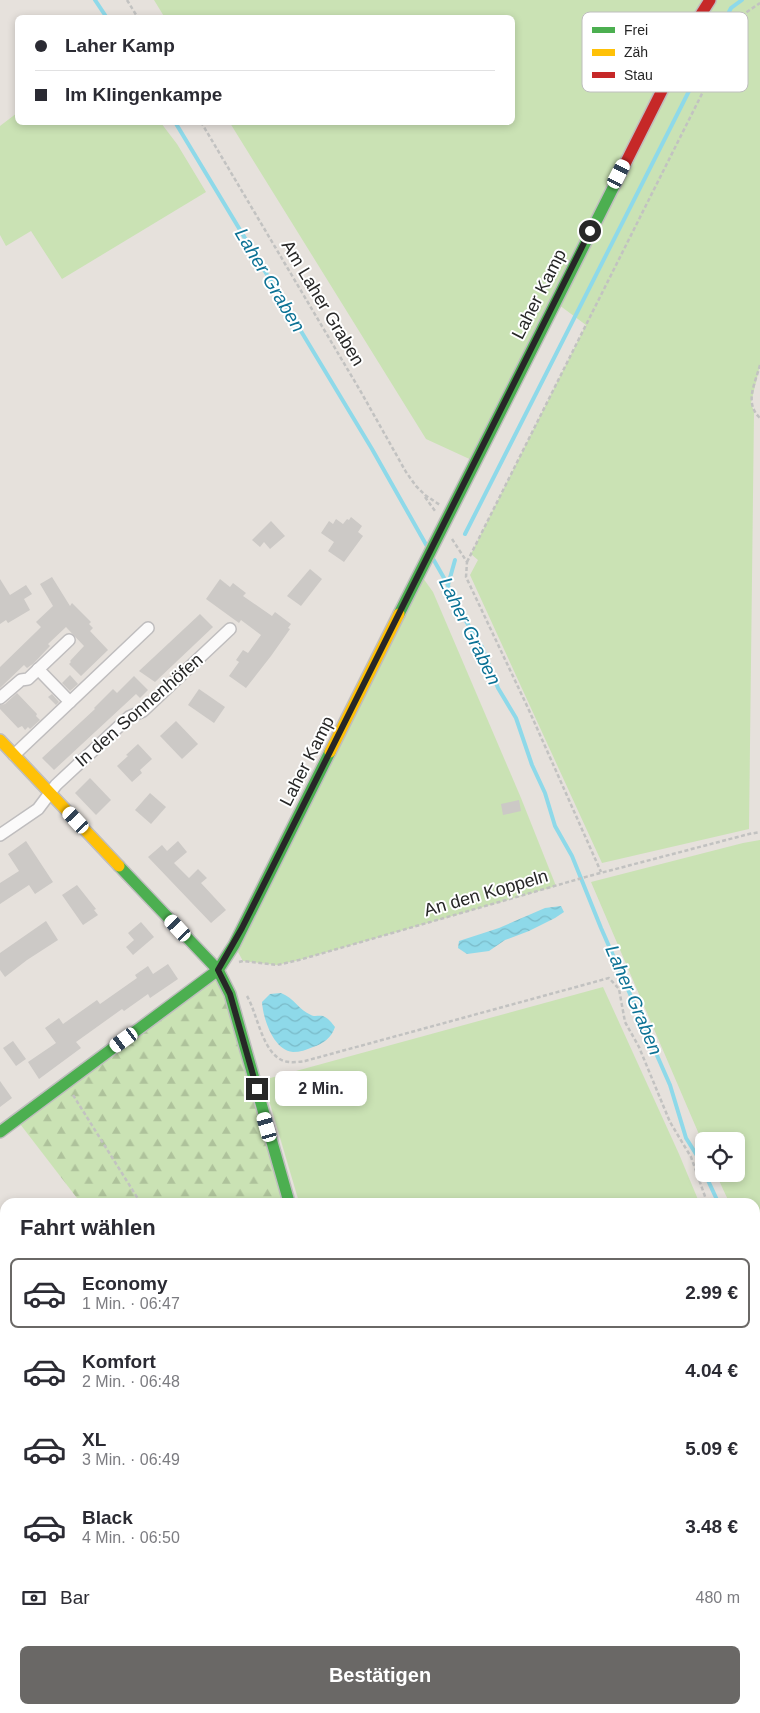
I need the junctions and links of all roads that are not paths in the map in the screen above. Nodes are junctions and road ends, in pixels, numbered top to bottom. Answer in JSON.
{"nodes":[{"id":1,"x":710,"y":0,"type":"edge"},
{"id":2,"x":702,"y":12,"type":"edge"},
{"id":3,"x":661,"y":92,"type":"edge"},
{"id":4,"x":148,"y":628,"type":"dead end"},
{"id":5,"x":230,"y":629,"type":"dead end"},
{"id":6,"x":68,"y":640,"type":"dead end"},
{"id":7,"x":38,"y":669,"type":"junction"},
{"id":8,"x":0,"y":698,"type":"edge"},
{"id":9,"x":70,"y":702,"type":"junction"},
{"id":10,"x":0,"y":740,"type":"edge"},
{"id":11,"x":14,"y":755,"type":"junction"},
{"id":12,"x":50,"y":793,"type":"junction"},
{"id":13,"x":0,"y":835,"type":"edge"},
{"id":14,"x":218,"y":970,"type":"junction"},
{"id":15,"x":0,"y":1132,"type":"edge"},
{"id":16,"x":288,"y":1198,"type":"edge"}],
"edges":[{"from":1,"to":2,"type":"street","name":"Laher Kamp"},
{"from":3,"to":14,"type":"street","name":"Laher Kamp"},
{"from":4,"to":9,"type":"street"},
{"from":5,"to":12,"type":"street","name":"In den Sonnenhöfen"},
{"from":6,"to":7,"type":"street"},
{"from":7,"to":8,"type":"street"},
{"from":7,"to":9,"type":"street"},
{"from":9,"to":11,"type":"street"},
{"from":10,"to":11,"type":"street"},
{"from":11,"to":12,"type":"street"},
{"from":12,"to":13,"type":"street","name":"In den Sonnenhöfen"},
{"from":12,"to":14,"type":"street"},
{"from":14,"to":15,"type":"street"},
{"from":14,"to":16,"type":"street"}]}
